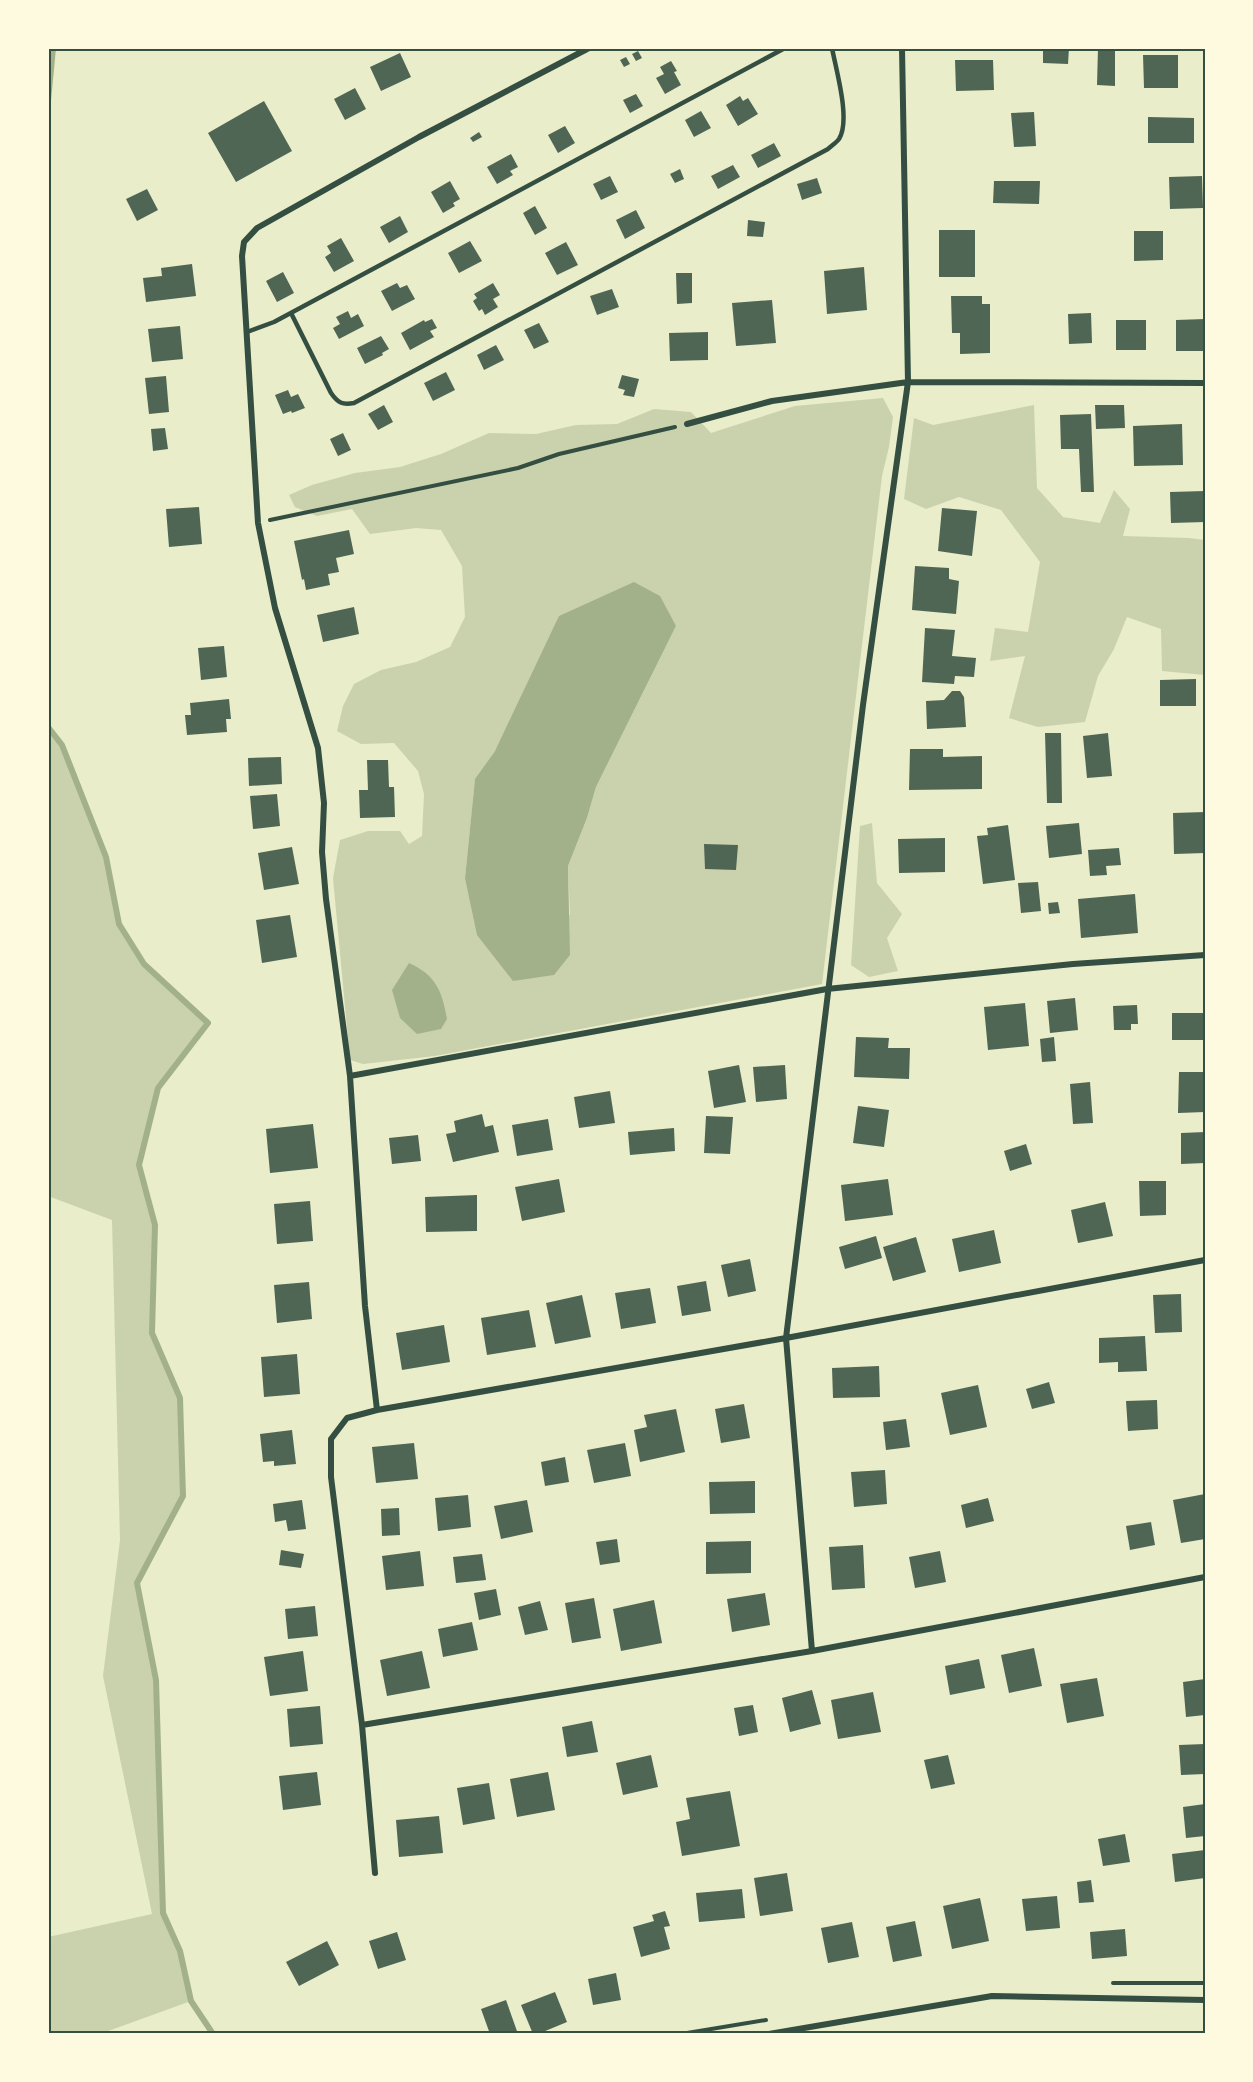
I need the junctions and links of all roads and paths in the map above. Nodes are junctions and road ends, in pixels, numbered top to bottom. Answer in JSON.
{"nodes":[{"id":1,"x":589,"y":48,"type":"edge"},
{"id":2,"x":785,"y":48,"type":"edge"},
{"id":3,"x":832,"y":48,"type":"edge"},
{"id":4,"x":902,"y":48,"type":"edge"},
{"id":5,"x":291,"y":313,"type":"junction"},
{"id":6,"x":247,"y":332,"type":"junction"},
{"id":7,"x":908,"y":382,"type":"junction"},
{"id":8,"x":1205,"y":383,"type":"edge"},
{"id":9,"x":687,"y":424,"type":"joint"},
{"id":10,"x":258,"y":523,"type":"junction"},
{"id":11,"x":1205,"y":956,"type":"edge"},
{"id":12,"x":827,"y":989,"type":"junction"},
{"id":13,"x":350,"y":1076,"type":"junction"},
{"id":14,"x":1205,"y":1260,"type":"edge"},
{"id":15,"x":786,"y":1338,"type":"junction"},
{"id":16,"x":376,"y":1410,"type":"junction"},
{"id":17,"x":1205,"y":1577,"type":"edge"},
{"id":18,"x":812,"y":1651,"type":"junction"},
{"id":19,"x":362,"y":1725,"type":"junction"},
{"id":20,"x":375,"y":1873,"type":"dead end"},
{"id":21,"x":1205,"y":2000,"type":"edge"},
{"id":22,"x":769,"y":2034,"type":"edge"}],
"edges":[{"from":1,"to":6,"type":"street"},
{"from":2,"to":5,"type":"lane"},
{"from":3,"to":5,"type":"lane"},
{"from":4,"to":7,"type":"street"},
{"from":5,"to":6,"type":"lane"},
{"from":6,"to":10,"type":"street"},
{"from":7,"to":8,"type":"street"},
{"from":7,"to":9,"type":"street"},
{"from":7,"to":12,"type":"street"},
{"from":9,"to":10,"type":"path"},
{"from":10,"to":13,"type":"street"},
{"from":11,"to":12,"type":"street"},
{"from":12,"to":13,"type":"street"},
{"from":12,"to":15,"type":"street"},
{"from":13,"to":16,"type":"street"},
{"from":14,"to":15,"type":"street"},
{"from":15,"to":16,"type":"street"},
{"from":15,"to":18,"type":"street"},
{"from":16,"to":19,"type":"street"},
{"from":17,"to":18,"type":"street"},
{"from":18,"to":19,"type":"street"},
{"from":19,"to":20,"type":"street"},
{"from":21,"to":22,"type":"street"}]}
